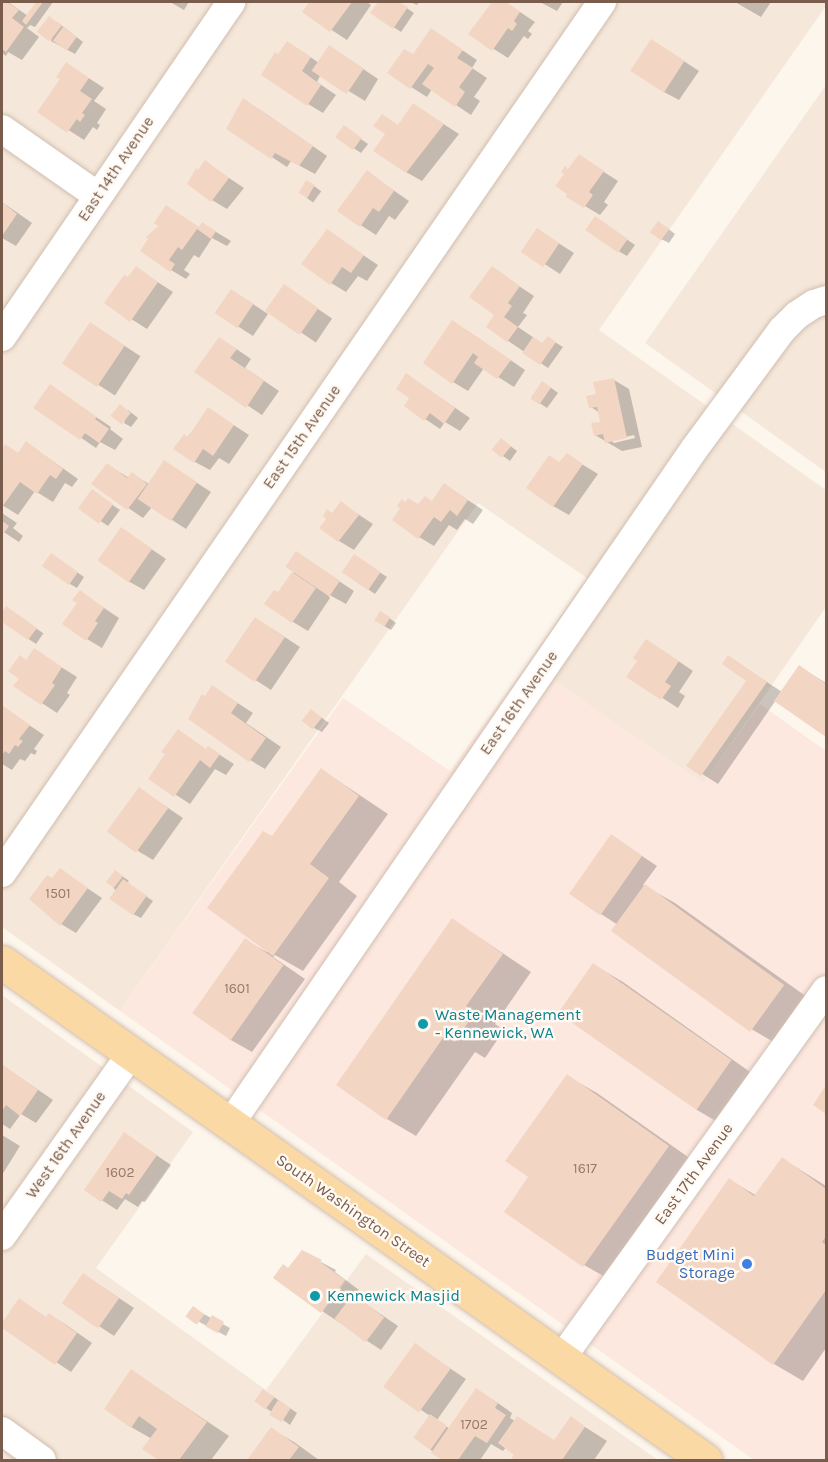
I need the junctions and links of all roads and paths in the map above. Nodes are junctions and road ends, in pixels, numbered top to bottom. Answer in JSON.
{"nodes":[{"id":1,"x":231,"y":2,"type":"edge"},
{"id":2,"x":602,"y":2,"type":"edge"},
{"id":3,"x":2,"y":129,"type":"edge"},
{"id":4,"x":98,"y":196,"type":"junction"},
{"id":5,"x":826,"y":300,"type":"edge"},
{"id":6,"x":2,"y":337,"type":"edge"},
{"id":7,"x":2,"y":873,"type":"edge"},
{"id":8,"x":2,"y":962,"type":"edge"},
{"id":9,"x":826,"y":990,"type":"edge"},
{"id":10,"x":131,"y":1054,"type":"junction"},
{"id":11,"x":230,"y":1124,"type":"junction"},
{"id":12,"x":2,"y":1236,"type":"edge"},
{"id":13,"x":561,"y":1359,"type":"junction"},
{"id":14,"x":2,"y":1431,"type":"edge"},
{"id":15,"x":42,"y":1461,"type":"edge"},
{"id":16,"x":705,"y":1461,"type":"edge"}],
"edges":[{"from":1,"to":4,"type":"street","name":"East 14th Avenue"},
{"from":2,"to":7,"type":"street","name":"East 15th Avenue"},
{"from":3,"to":4,"type":"street"},
{"from":4,"to":6,"type":"street","name":"East 14th Avenue"},
{"from":5,"to":11,"type":"street","name":"East 16th Avenue"},
{"from":8,"to":10,"type":"main road","name":"South Washington Street"},
{"from":9,"to":13,"type":"street","name":"East 17th Avenue"},
{"from":10,"to":11,"type":"main road","name":"South Washington Street"},
{"from":10,"to":12,"type":"street","name":"West 16th Avenue"},
{"from":11,"to":13,"type":"main road","name":"South Washington Street"},
{"from":13,"to":16,"type":"main road","name":"South Washington Street"},
{"from":14,"to":15,"type":"street"}]}
